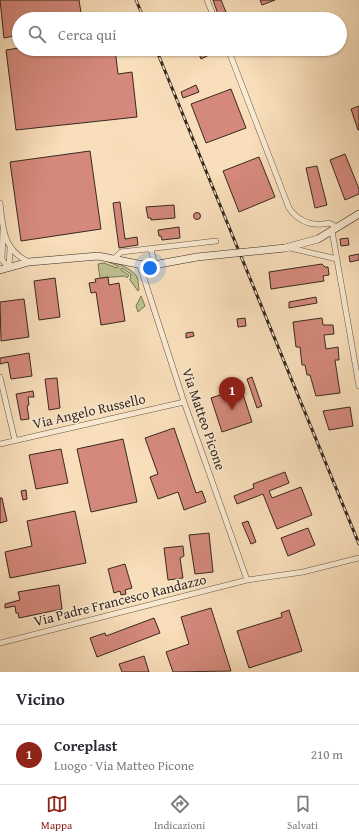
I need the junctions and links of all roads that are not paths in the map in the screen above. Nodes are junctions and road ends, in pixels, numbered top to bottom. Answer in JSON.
{"nodes":[{"id":1,"x":207,"y":0,"type":"edge"},
{"id":2,"x":212,"y":12,"type":"edge"},
{"id":3,"x":231,"y":56,"type":"edge"},
{"id":4,"x":0,"y":203,"type":"edge"},
{"id":5,"x":359,"y":214,"type":"edge"},
{"id":6,"x":3,"y":226,"type":"junction"},
{"id":7,"x":335,"y":229,"type":"junction"},
{"id":8,"x":216,"y":241,"type":"dead end"},
{"id":9,"x":9,"y":246,"type":"junction"},
{"id":10,"x":288,"y":248,"type":"junction"},
{"id":11,"x":151,"y":249,"type":"junction"},
{"id":12,"x":0,"y":255,"type":"edge"},
{"id":13,"x":115,"y":258,"type":"junction"},
{"id":14,"x":337,"y":259,"type":"junction"},
{"id":15,"x":29,"y":262,"type":"junction"},
{"id":16,"x":140,"y":266,"type":"junction"},
{"id":17,"x":155,"y":266,"type":"junction"},
{"id":18,"x":9,"y":268,"type":"junction"},
{"id":19,"x":0,"y":270,"type":"edge"},
{"id":20,"x":0,"y":377,"type":"edge"},
{"id":21,"x":359,"y":386,"type":"edge"},
{"id":22,"x":184,"y":402,"type":"junction"},
{"id":23,"x":15,"y":441,"type":"junction"},
{"id":24,"x":0,"y":444,"type":"edge"},
{"id":25,"x":359,"y":558,"type":"edge"},
{"id":26,"x":247,"y":580,"type":"junction"},
{"id":27,"x":0,"y":643,"type":"edge"}],
"edges":[{"from":1,"to":2,"type":"street"},
{"from":3,"to":7,"type":"street"},
{"from":4,"to":6,"type":"street"},
{"from":5,"to":7,"type":"street"},
{"from":6,"to":9,"type":"street"},
{"from":6,"to":12,"type":"street"},
{"from":7,"to":10,"type":"street"},
{"from":7,"to":14,"type":"street"},
{"from":8,"to":11,"type":"street"},
{"from":9,"to":15,"type":"street"},
{"from":9,"to":18,"type":"street"},
{"from":10,"to":14,"type":"street"},
{"from":10,"to":17,"type":"street","bridge":true},
{"from":11,"to":13,"type":"street"},
{"from":11,"to":17,"type":"street"},
{"from":12,"to":18,"type":"street"},
{"from":13,"to":15,"type":"street"},
{"from":13,"to":16,"type":"street"},
{"from":14,"to":21,"type":"street"},
{"from":15,"to":18,"type":"street"},
{"from":16,"to":17,"type":"street"},
{"from":16,"to":22,"type":"street","name":"Via Matteo Picone"},
{"from":18,"to":19,"type":"street"},
{"from":20,"to":23,"type":"street"},
{"from":22,"to":23,"type":"street","name":"Via Angelo Russello"},
{"from":22,"to":26,"type":"street","name":"Via Matteo Picone"},
{"from":23,"to":24,"type":"street","name":"Via Angelo Russello"},
{"from":25,"to":26,"type":"street","name":"Via Padre Francesco Randazzo"},
{"from":26,"to":27,"type":"street","name":"Via Padre Francesco Randazzo"}]}
